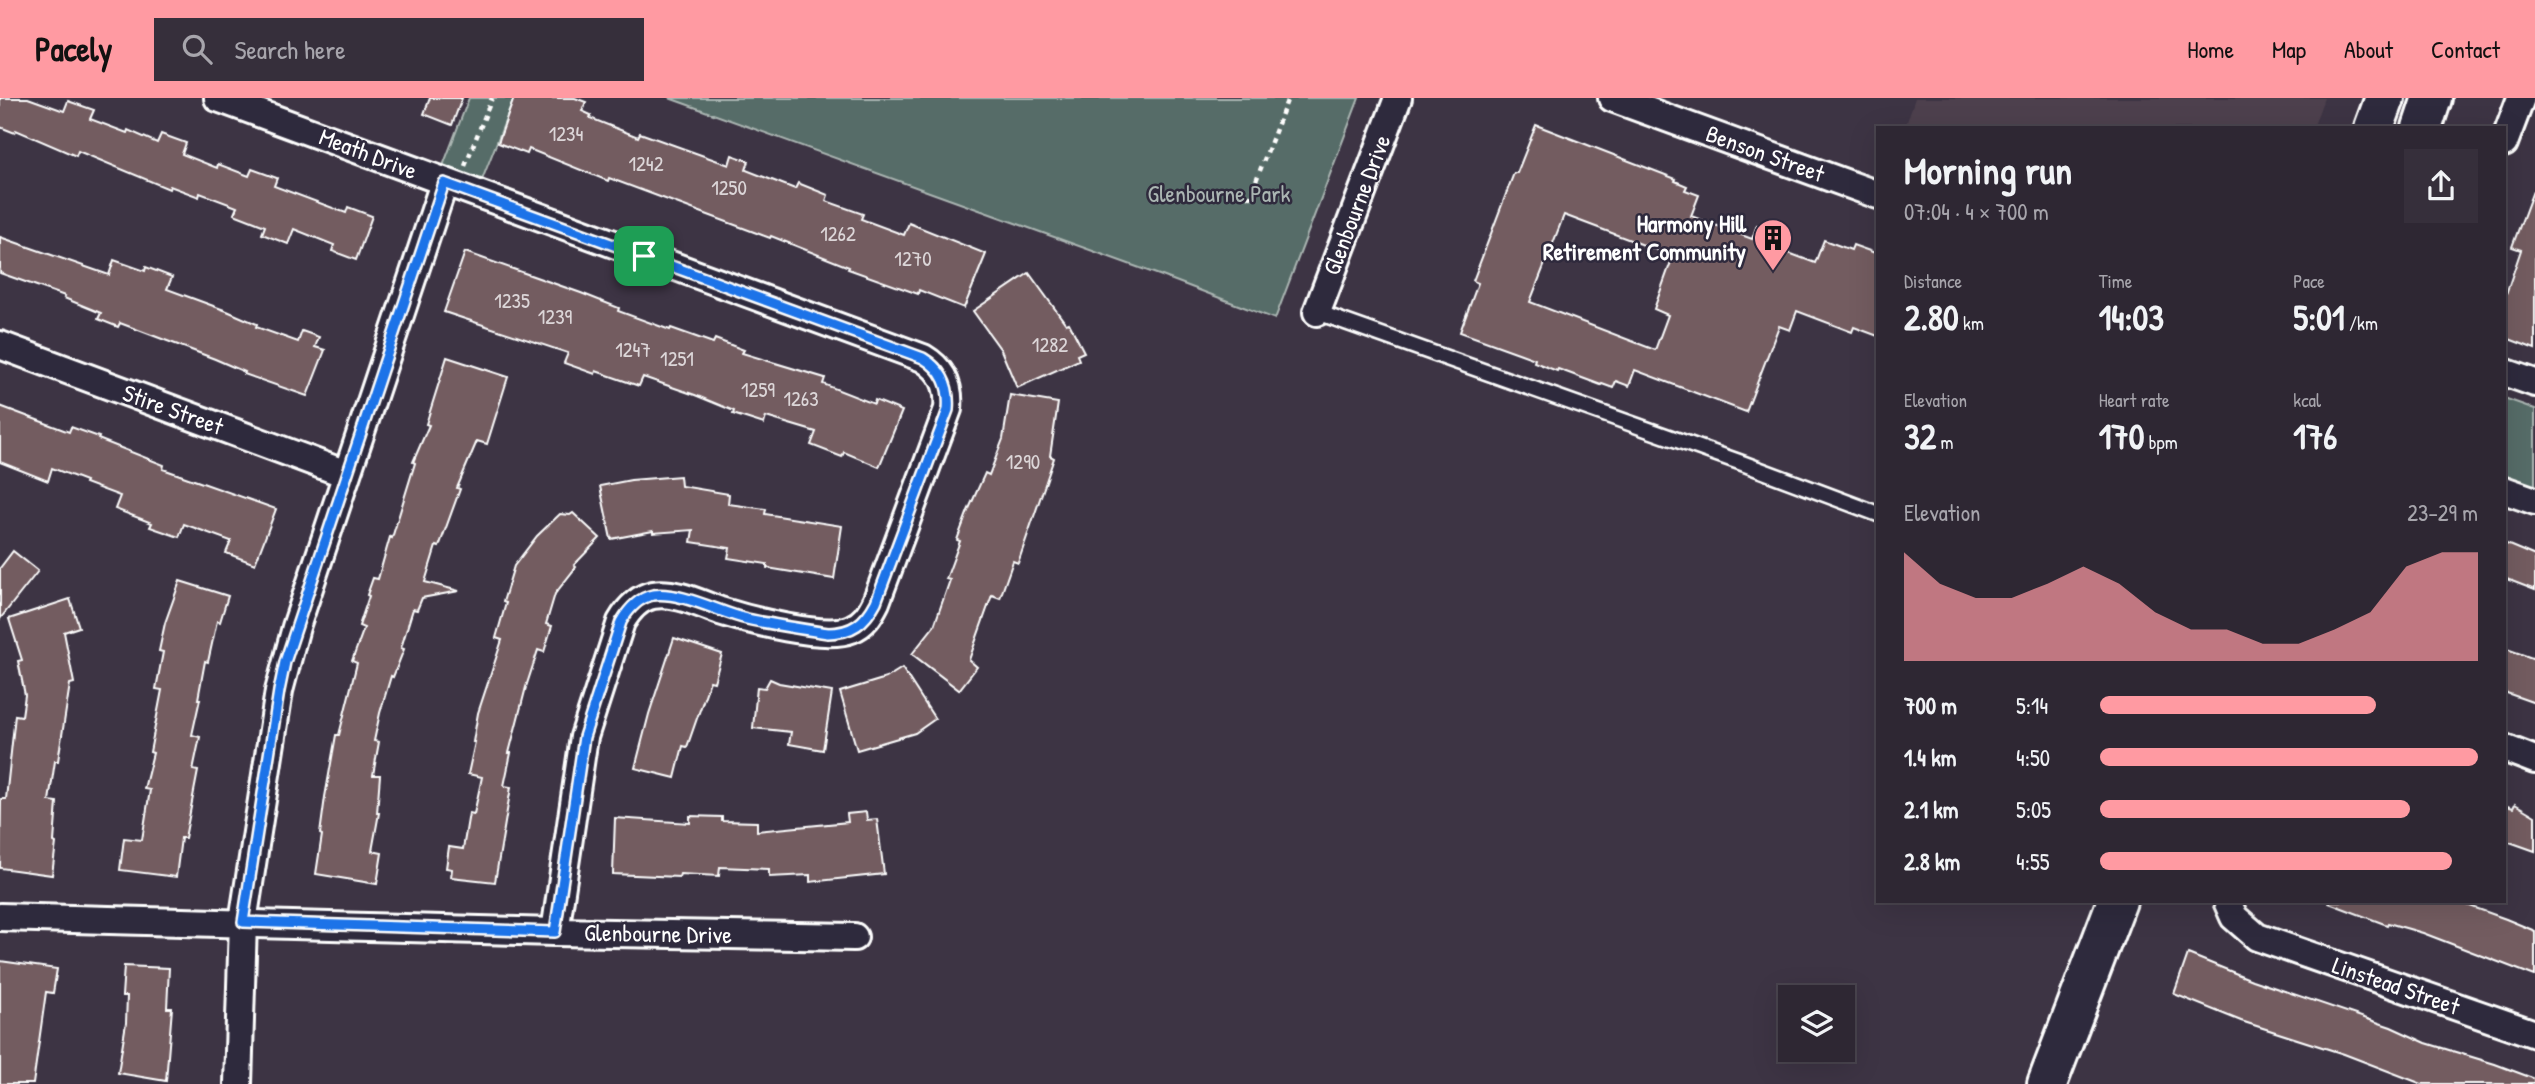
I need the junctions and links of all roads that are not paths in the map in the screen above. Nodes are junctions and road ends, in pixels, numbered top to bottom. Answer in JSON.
{"nodes":[{"id":1,"x":218,"y":98,"type":"edge"},
{"id":2,"x":1398,"y":98,"type":"edge"},
{"id":3,"x":1612,"y":98,"type":"edge"},
{"id":4,"x":2385,"y":98,"type":"edge"},
{"id":5,"x":2432,"y":98,"type":"edge"},
{"id":6,"x":2521,"y":98,"type":"edge"},
{"id":7,"x":2375,"y":126,"type":"edge"},
{"id":8,"x":2422,"y":126,"type":"edge"},
{"id":9,"x":2506,"y":138,"type":"edge"},
{"id":10,"x":451,"y":186,"type":"junction"},
{"id":11,"x":1876,"y":194,"type":"edge"},
{"id":12,"x":1317,"y":312,"type":"joint"},
{"id":13,"x":0,"y":345,"type":"edge"},
{"id":14,"x":2506,"y":373,"type":"edge"},
{"id":15,"x":2535,"y":383,"type":"edge"},
{"id":16,"x":346,"y":474,"type":"junction"},
{"id":17,"x":2506,"y":491,"type":"edge"},
{"id":18,"x":2535,"y":501,"type":"edge"},
{"id":19,"x":1876,"y":513,"type":"edge"},
{"id":20,"x":2506,"y":749,"type":"edge"},
{"id":21,"x":2535,"y":760,"type":"edge"},
{"id":22,"x":2116,"y":903,"type":"edge"},
{"id":23,"x":2228,"y":903,"type":"edge"},
{"id":24,"x":0,"y":917,"type":"edge"},
{"id":25,"x":243,"y":922,"type":"junction"},
{"id":26,"x":555,"y":932,"type":"junction"},
{"id":27,"x":855,"y":937,"type":"dead end"},
{"id":28,"x":2535,"y":1034,"type":"edge"},
{"id":29,"x":238,"y":1084,"type":"edge"},
{"id":30,"x":2047,"y":1084,"type":"edge"}],
"edges":[{"from":1,"to":10,"type":"street","name":"Meath Drive"},
{"from":2,"to":12,"type":"street","name":"Glenbourne Drive"},
{"from":3,"to":11,"type":"street","name":"Benson Street"},
{"from":4,"to":7,"type":"main road"},
{"from":5,"to":8,"type":"main road"},
{"from":6,"to":9,"type":"street"},
{"from":10,"to":16,"type":"street"},
{"from":10,"to":26,"type":"street","name":"Meath Drive"},
{"from":12,"to":19,"type":"lane"},
{"from":13,"to":16,"type":"street","name":"Stire Street"},
{"from":14,"to":15,"type":"street"},
{"from":16,"to":25,"type":"street"},
{"from":17,"to":18,"type":"street"},
{"from":20,"to":21,"type":"street"},
{"from":22,"to":30,"type":"main road"},
{"from":23,"to":28,"type":"street","name":"Linstead Street"},
{"from":24,"to":25,"type":"street","name":"Glenbourne Drive"},
{"from":25,"to":26,"type":"street","name":"Glenbourne Drive"},
{"from":25,"to":29,"type":"street"},
{"from":26,"to":27,"type":"street","name":"Glenbourne Drive"}]}
